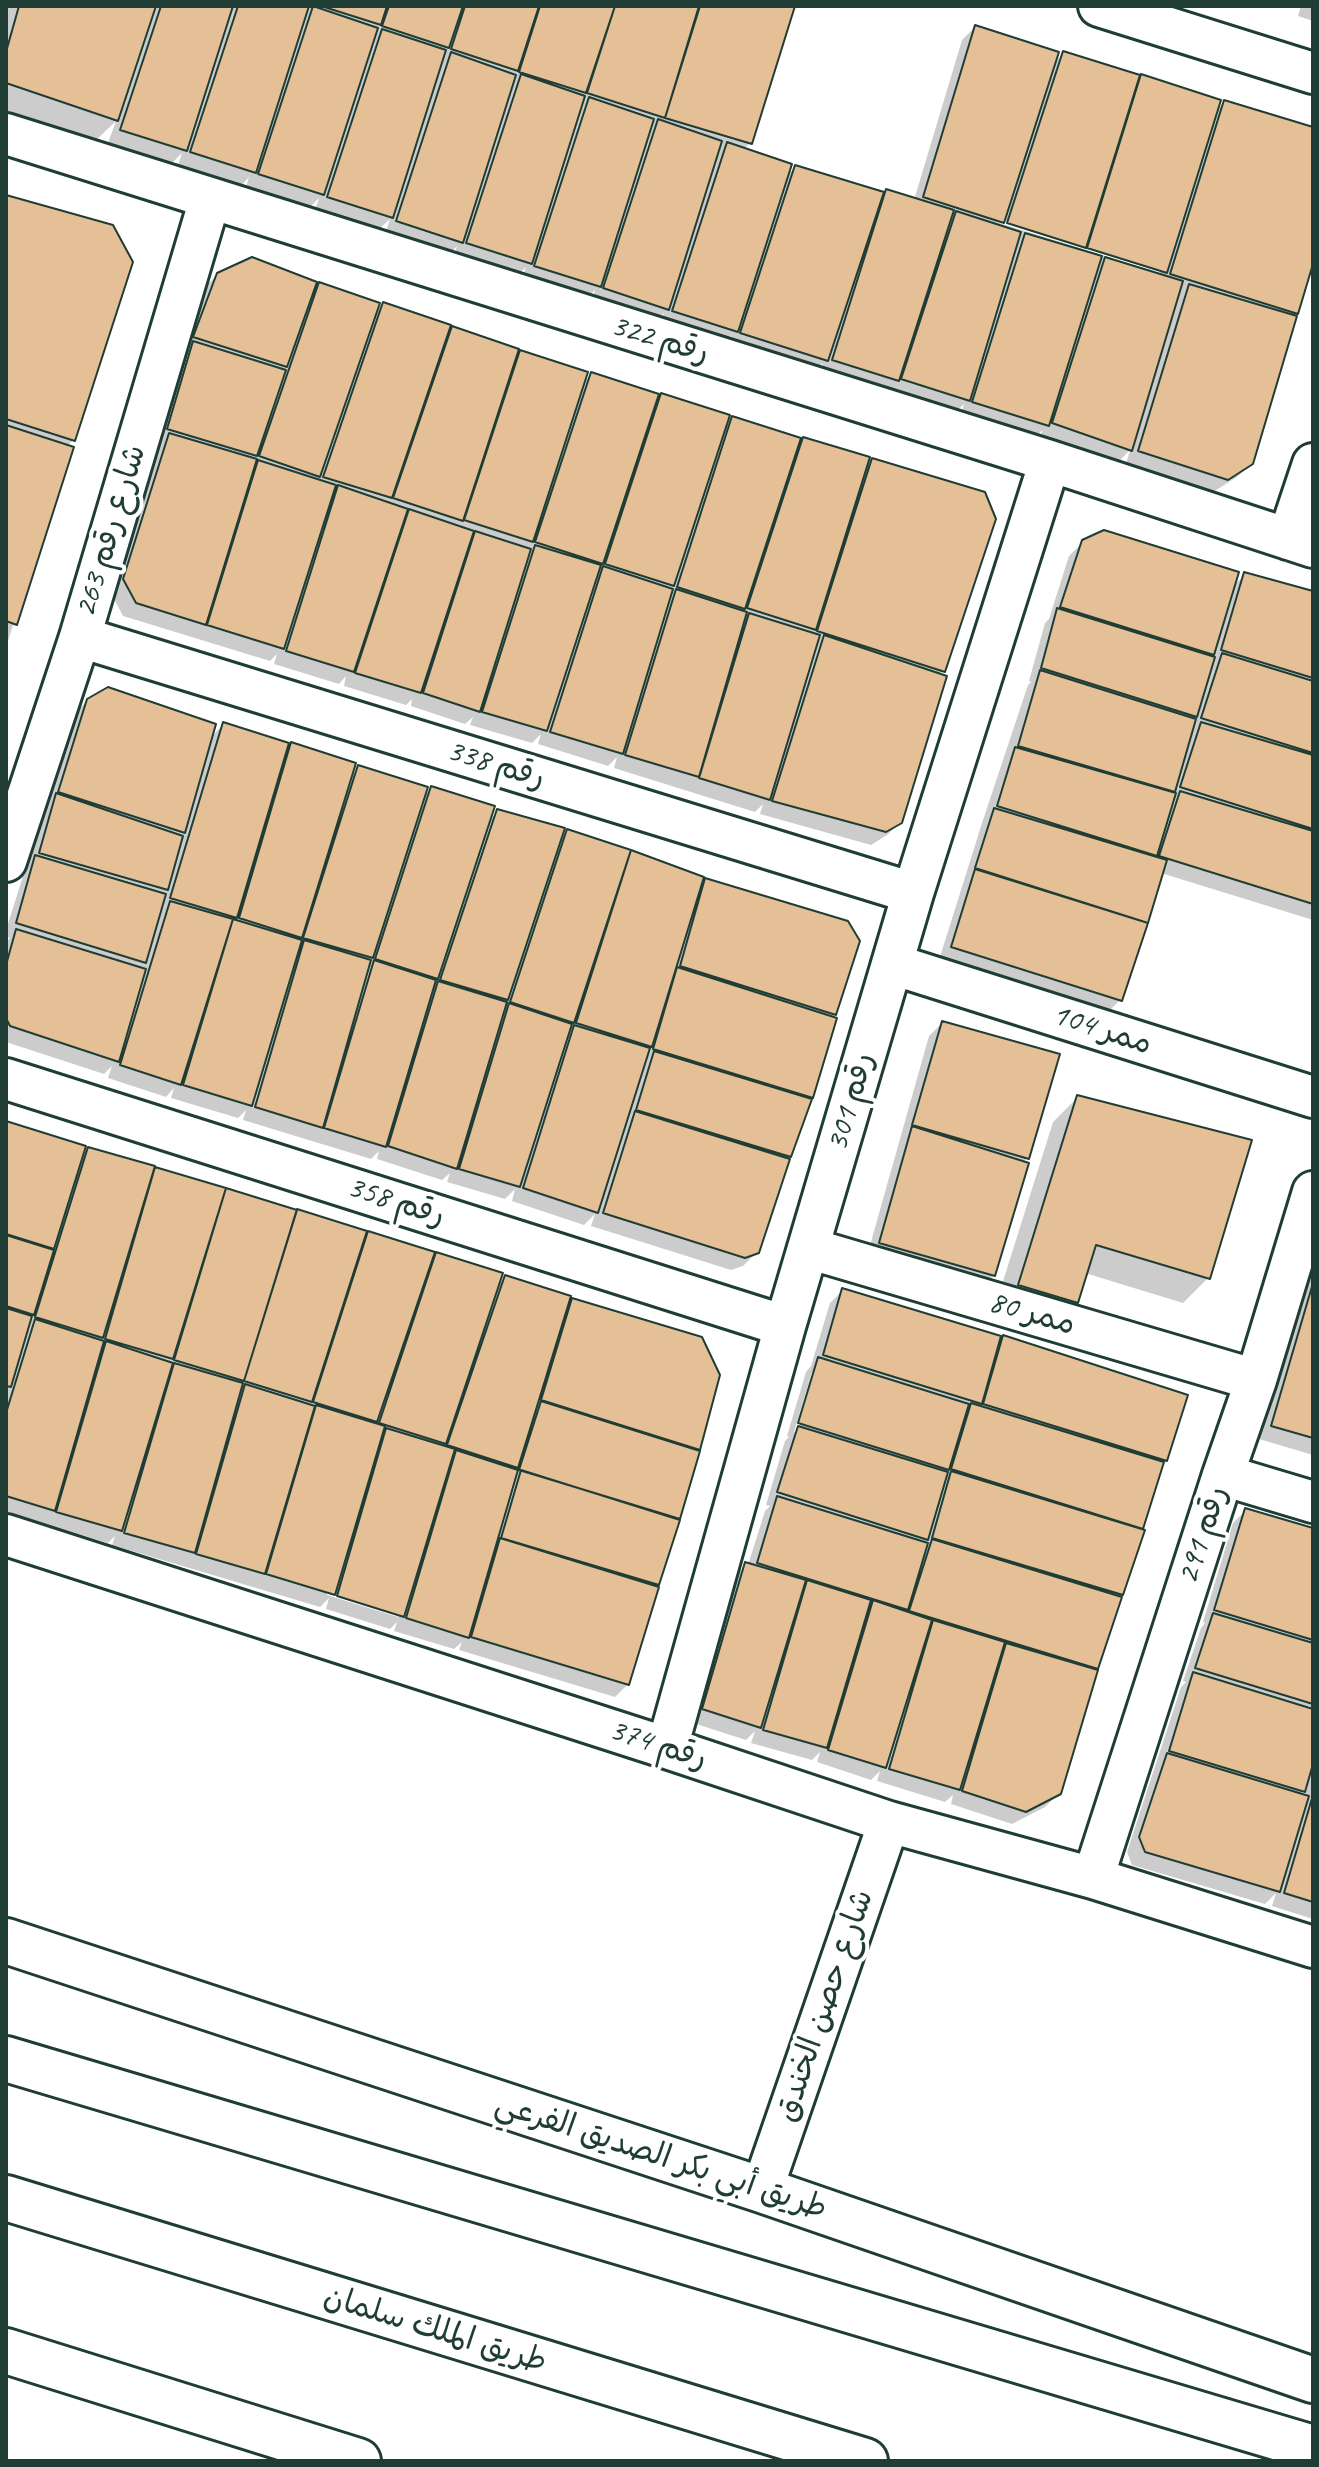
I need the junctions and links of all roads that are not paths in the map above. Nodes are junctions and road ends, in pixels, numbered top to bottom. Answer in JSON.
{"nodes":[{"id":1,"x":1099,"y":6,"type":"edge"},
{"id":2,"x":1313,"y":73,"type":"edge"},
{"id":3,"x":6,"y":134,"type":"edge"},
{"id":4,"x":210,"y":199,"type":"junction"},
{"id":5,"x":1050,"y":461,"type":"junction"},
{"id":6,"x":1313,"y":464,"type":"edge"},
{"id":7,"x":1300,"y":543,"type":"edge"},
{"id":8,"x":80,"y":637,"type":"junction"},
{"id":9,"x":6,"y":861,"type":"edge"},
{"id":10,"x":913,"y":893,"type":"junction"},
{"id":11,"x":892,"y":964,"type":"junction"},
{"id":12,"x":6,"y":1079,"type":"edge"},
{"id":13,"x":1313,"y":1097,"type":"edge"},
{"id":14,"x":1313,"y":1192,"type":"edge"},
{"id":15,"x":808,"y":1248,"type":"junction"},
{"id":16,"x":785,"y":1326,"type":"junction"},
{"id":17,"x":1256,"y":1380,"type":"junction"},
{"id":18,"x":1223,"y":1475,"type":"junction"},
{"id":19,"x":1313,"y":1502,"type":"edge"},
{"id":20,"x":6,"y":1535,"type":"edge"},
{"id":21,"x":667,"y":1748,"type":"junction"},
{"id":22,"x":889,"y":1822,"type":"junction"},
{"id":23,"x":1093,"y":1878,"type":"junction"},
{"id":24,"x":6,"y":1941,"type":"edge"},
{"id":25,"x":1313,"y":1947,"type":"edge"},
{"id":26,"x":6,"y":2059,"type":"edge"},
{"id":27,"x":762,"y":2190,"type":"junction"},
{"id":28,"x":6,"y":2198,"type":"edge"},
{"id":29,"x":6,"y":2351,"type":"edge"},
{"id":30,"x":1313,"y":2380,"type":"edge"},
{"id":31,"x":1313,"y":2448,"type":"edge"},
{"id":32,"x":358,"y":2461,"type":"edge"},
{"id":33,"x":865,"y":2461,"type":"edge"}],
"edges":[{"from":1,"to":2,"type":"street"},
{"from":3,"to":4,"type":"street","name":"رقم 322"},
{"from":4,"to":5,"type":"street","name":"رقم 322"},
{"from":4,"to":8,"type":"street","name":"شارع رقم 263"},
{"from":5,"to":7,"type":"street","name":"رقم 322"},
{"from":5,"to":10,"type":"street","name":"رقم 301"},
{"from":6,"to":7,"type":"street"},
{"from":8,"to":9,"type":"street","name":"شارع رقم 263"},
{"from":8,"to":10,"type":"street","name":"رقم 338"},
{"from":10,"to":11,"type":"street","name":"رقم 301"},
{"from":11,"to":13,"type":"street","name":"ممر 104"},
{"from":11,"to":15,"type":"street","name":"رقم 301"},
{"from":12,"to":16,"type":"street","name":"رقم 358"},
{"from":14,"to":17,"type":"street","name":"رقم 291"},
{"from":15,"to":16,"type":"street","name":"رقم 301"},
{"from":15,"to":17,"type":"street","name":"ممر 80"},
{"from":16,"to":21,"type":"street","name":"رقم 301"},
{"from":17,"to":18,"type":"street","name":"رقم 291"},
{"from":18,"to":19,"type":"street"},
{"from":18,"to":23,"type":"street","name":"رقم 291"},
{"from":20,"to":21,"type":"street","name":"رقم 374"},
{"from":21,"to":22,"type":"street","name":"رقم 374"},
{"from":22,"to":23,"type":"street","name":"رقم 374"},
{"from":22,"to":27,"type":"street","name":"شارع حصن الخندق"},
{"from":23,"to":25,"type":"street","name":"رقم 374"},
{"from":24,"to":27,"type":"main road","name":"طريق أبي بكر الصديق الفرعي"},
{"from":26,"to":31,"type":"main road"},
{"from":27,"to":30,"type":"main road","name":"طريق أبي بكر الصديق الفرعي"},
{"from":28,"to":33,"type":"main road","name":"طريق الملك سلمان"},
{"from":29,"to":32,"type":"main road"}]}
